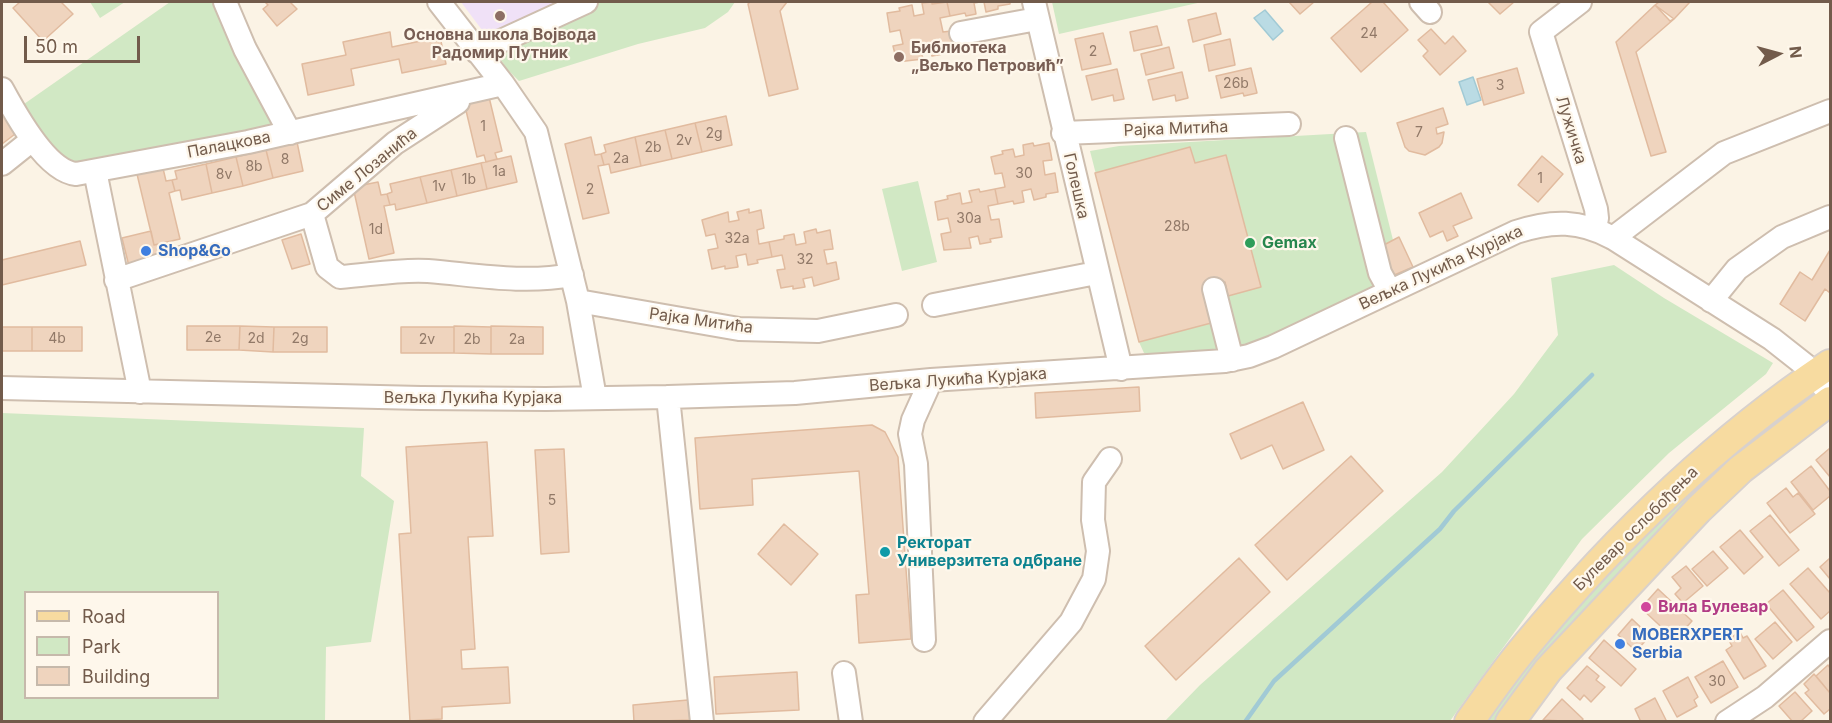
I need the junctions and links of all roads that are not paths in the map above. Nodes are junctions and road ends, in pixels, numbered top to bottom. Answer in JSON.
{"nodes":[{"id":1,"x":225,"y":2,"type":"edge"},
{"id":2,"x":439,"y":2,"type":"edge"},
{"id":3,"x":586,"y":2,"type":"edge"},
{"id":4,"x":1580,"y":2,"type":"edge"},
{"id":5,"x":1035,"y":10,"type":"edge"},
{"id":6,"x":962,"y":33,"type":"dead end"},
{"id":7,"x":477,"y":52,"type":"junction"},
{"id":8,"x":502,"y":84,"type":"junction"},
{"id":9,"x":2,"y":88,"type":"edge"},
{"id":10,"x":460,"y":93,"type":"junction"},
{"id":11,"x":1830,"y":111,"type":"edge"},
{"id":12,"x":1289,"y":124,"type":"dead end"},
{"id":13,"x":290,"y":133,"type":"junction"},
{"id":14,"x":1064,"y":133,"type":"junction"},
{"id":15,"x":1346,"y":138,"type":"dead end"},
{"id":16,"x":32,"y":140,"type":"junction"},
{"id":17,"x":2,"y":164,"type":"edge"},
{"id":18,"x":94,"y":171,"type":"junction"},
{"id":19,"x":312,"y":214,"type":"junction"},
{"id":20,"x":1830,"y":217,"type":"edge"},
{"id":21,"x":1604,"y":233,"type":"junction"},
{"id":22,"x":1096,"y":273,"type":"junction"},
{"id":23,"x":572,"y":275,"type":"junction"},
{"id":24,"x":116,"y":280,"type":"junction"},
{"id":25,"x":1214,"y":289,"type":"dead end"},
{"id":26,"x":1390,"y":291,"type":"junction"},
{"id":27,"x":578,"y":301,"type":"junction"},
{"id":28,"x":1711,"y":301,"type":"junction"},
{"id":29,"x":934,"y":305,"type":"dead end"},
{"id":30,"x":896,"y":315,"type":"dead end"},
{"id":31,"x":1232,"y":360,"type":"junction"},
{"id":32,"x":1121,"y":369,"type":"junction"},
{"id":33,"x":1825,"y":378,"type":"edge"},
{"id":34,"x":931,"y":380,"type":"junction"},
{"id":35,"x":2,"y":388,"type":"edge"},
{"id":36,"x":140,"y":392,"type":"junction"},
{"id":37,"x":668,"y":397,"type":"junction"},
{"id":38,"x":595,"y":398,"type":"junction"},
{"id":39,"x":1830,"y":401,"type":"edge"},
{"id":40,"x":1110,"y":459,"type":"dead end"},
{"id":41,"x":924,"y":640,"type":"dead end"},
{"id":42,"x":1830,"y":641,"type":"edge"},
{"id":43,"x":844,"y":673,"type":"dead end"},
{"id":44,"x":1751,"y":715,"type":"edge"},
{"id":45,"x":702,"y":722,"type":"edge"},
{"id":46,"x":851,"y":722,"type":"edge"},
{"id":47,"x":985,"y":722,"type":"edge"},
{"id":48,"x":1469,"y":722,"type":"edge"},
{"id":49,"x":1510,"y":722,"type":"edge"},
{"id":50,"x":1727,"y":722,"type":"edge"}],
"edges":[{"from":1,"to":13,"type":"street","name":"Палацкова"},
{"from":2,"to":7,"type":"street"},
{"from":3,"to":7,"type":"street"},
{"from":4,"to":21,"type":"street","name":"Лужичка"},
{"from":5,"to":6,"type":"street"},
{"from":5,"to":14,"type":"street","name":"Голешка"},
{"from":7,"to":8,"type":"street"},
{"from":8,"to":10,"type":"street","name":"Симе Лозанића"},
{"from":8,"to":23,"type":"street"},
{"from":9,"to":16,"type":"street","name":"Палацкова"},
{"from":10,"to":13,"type":"street","name":"Симе Лозанића"},
{"from":10,"to":19,"type":"street","name":"Симе Лозанића"},
{"from":11,"to":21,"type":"street"},
{"from":12,"to":14,"type":"street","name":"Рајка Митића"},
{"from":13,"to":18,"type":"street","name":"Палацкова"},
{"from":14,"to":22,"type":"street","name":"Голешка"},
{"from":15,"to":26,"type":"street"},
{"from":16,"to":17,"type":"street"},
{"from":16,"to":18,"type":"street","name":"Палацкова"},
{"from":18,"to":24,"type":"street"},
{"from":19,"to":23,"type":"street","name":"Симе Лозанића"},
{"from":19,"to":24,"type":"street"},
{"from":20,"to":28,"type":"street"},
{"from":21,"to":26,"type":"street","name":"Вељка Лукића Курјака"},
{"from":21,"to":28,"type":"street","name":"Вељка Лукића Курјака"},
{"from":22,"to":29,"type":"street"},
{"from":22,"to":32,"type":"street","name":"Голешка"},
{"from":23,"to":27,"type":"street"},
{"from":24,"to":36,"type":"street"},
{"from":25,"to":31,"type":"street"},
{"from":26,"to":31,"type":"street","name":"Вељка Лукића Курјака"},
{"from":27,"to":30,"type":"street","name":"Рајка Митића"},
{"from":27,"to":38,"type":"street"},
{"from":28,"to":33,"type":"street","name":"Вељка Лукића Курјака"},
{"from":31,"to":32,"type":"street","name":"Вељка Лукића Курјака"},
{"from":32,"to":34,"type":"street","name":"Вељка Лукића Курјака"},
{"from":33,"to":48,"type":"main road","name":"Булевар ослобођења"},
{"from":34,"to":37,"type":"street","name":"Вељка Лукића Курјака"},
{"from":34,"to":41,"type":"street"},
{"from":35,"to":36,"type":"street","name":"Вељка Лукића Курјака"},
{"from":36,"to":38,"type":"street","name":"Вељка Лукића Курјака"},
{"from":37,"to":38,"type":"street","name":"Вељка Лукића Курјака"},
{"from":37,"to":45,"type":"street"},
{"from":39,"to":49,"type":"main road","name":"Булевар ослобођења"},
{"from":40,"to":47,"type":"street"},
{"from":42,"to":44,"type":"street"},
{"from":43,"to":46,"type":"street"},
{"from":44,"to":50,"type":"street"}]}
